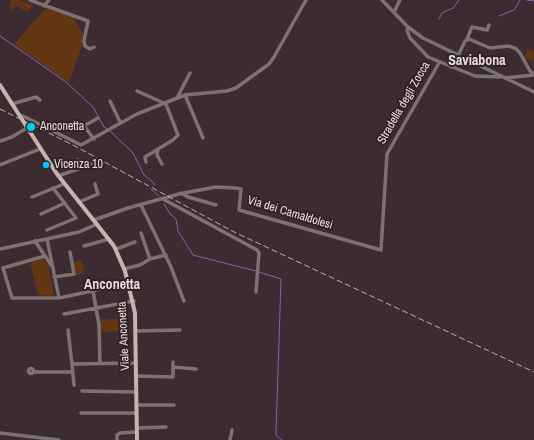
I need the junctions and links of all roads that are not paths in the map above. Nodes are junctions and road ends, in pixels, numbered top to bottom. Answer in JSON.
{"nodes":[{"id":1,"x":30,"y":0,"type":"edge"},
{"id":2,"x":49,"y":0,"type":"edge"},
{"id":3,"x":306,"y":0,"type":"edge"},
{"id":4,"x":382,"y":0,"type":"edge"},
{"id":5,"x":400,"y":0,"type":"edge"},
{"id":6,"x":44,"y":6,"type":"junction"},
{"id":7,"x":394,"y":12,"type":"junction"},
{"id":8,"x":489,"y":25,"type":"dead end"},
{"id":9,"x":408,"y":27,"type":"junction"},
{"id":10,"x":467,"y":39,"type":"junction"},
{"id":11,"x":94,"y":47,"type":"dead end"},
{"id":12,"x":457,"y":57,"type":"junction"},
{"id":13,"x":439,"y":62,"type":"junction"},
{"id":14,"x":451,"y":68,"type":"junction"},
{"id":15,"x":190,"y":73,"type":"dead end"},
{"id":16,"x":534,"y":75,"type":"edge"},
{"id":17,"x":505,"y":77,"type":"junction"},
{"id":18,"x":0,"y":85,"type":"edge"},
{"id":19,"x":137,"y":91,"type":"dead end"},
{"id":20,"x":534,"y":92,"type":"edge"},
{"id":21,"x":185,"y":95,"type":"junction"},
{"id":22,"x":177,"y":98,"type":"junction"},
{"id":23,"x":40,"y":100,"type":"dead end"},
{"id":24,"x":110,"y":101,"type":"dead end"},
{"id":25,"x":12,"y":104,"type":"junction"},
{"id":26,"x":166,"y":104,"type":"junction"},
{"id":27,"x":20,"y":117,"type":"junction"},
{"id":28,"x":98,"y":118,"type":"dead end"},
{"id":29,"x":120,"y":122,"type":"junction"},
{"id":30,"x":27,"y":128,"type":"junction"},
{"id":31,"x":203,"y":138,"type":"dead end"},
{"id":32,"x":94,"y":139,"type":"junction"},
{"id":33,"x":0,"y":141,"type":"edge"},
{"id":34,"x":40,"y":149,"type":"junction"},
{"id":35,"x":158,"y":150,"type":"junction"},
{"id":36,"x":78,"y":160,"type":"dead end"},
{"id":37,"x":146,"y":162,"type":"dead end"},
{"id":38,"x":92,"y":164,"type":"dead end"},
{"id":39,"x":162,"y":164,"type":"dead end"},
{"id":40,"x":0,"y":165,"type":"edge"},
{"id":41,"x":81,"y":168,"type":"junction"},
{"id":42,"x":58,"y":176,"type":"junction"},
{"id":43,"x":64,"y":184,"type":"junction"},
{"id":44,"x":95,"y":184,"type":"dead end"},
{"id":45,"x":53,"y":188,"type":"junction"},
{"id":46,"x":181,"y":193,"type":"junction"},
{"id":47,"x":32,"y":197,"type":"dead end"},
{"id":48,"x":163,"y":199,"type":"junction"},
{"id":49,"x":79,"y":202,"type":"junction"},
{"id":50,"x":64,"y":203,"type":"junction"},
{"id":51,"x":141,"y":205,"type":"junction"},
{"id":52,"x":216,"y":205,"type":"dead end"},
{"id":53,"x":41,"y":214,"type":"dead end"},
{"id":54,"x":95,"y":222,"type":"junction"},
{"id":55,"x":47,"y":230,"type":"dead end"},
{"id":56,"x":141,"y":233,"type":"dead end"},
{"id":57,"x":341,"y":238,"type":"joint"},
{"id":58,"x":47,"y":239,"type":"junction"},
{"id":59,"x":109,"y":239,"type":"junction"},
{"id":60,"x":35,"y":241,"type":"junction"},
{"id":61,"x":134,"y":242,"type":"dead end"},
{"id":62,"x":84,"y":246,"type":"dead end"},
{"id":63,"x":0,"y":249,"type":"edge"},
{"id":64,"x":116,"y":249,"type":"junction"},
{"id":65,"x":70,"y":252,"type":"dead end"},
{"id":66,"x":166,"y":255,"type":"junction"},
{"id":67,"x":45,"y":256,"type":"junction"},
{"id":68,"x":150,"y":259,"type":"junction"},
{"id":69,"x":52,"y":267,"type":"junction"},
{"id":70,"x":124,"y":269,"type":"junction"},
{"id":71,"x":54,"y":277,"type":"junction"},
{"id":72,"x":129,"y":283,"type":"junction"},
{"id":73,"x":92,"y":291,"type":"junction"},
{"id":74,"x":256,"y":292,"type":"dead end"},
{"id":75,"x":58,"y":298,"type":"junction"},
{"id":76,"x":134,"y":301,"type":"junction"},
{"id":77,"x":184,"y":301,"type":"dead end"},
{"id":78,"x":96,"y":308,"type":"junction"},
{"id":79,"x":64,"y":314,"type":"dead end"},
{"id":80,"x":68,"y":330,"type":"dead end"},
{"id":81,"x":180,"y":330,"type":"dead end"},
{"id":82,"x":136,"y":331,"type":"junction"},
{"id":83,"x":173,"y":362,"type":"dead end"},
{"id":84,"x":136,"y":363,"type":"junction"},
{"id":85,"x":72,"y":364,"type":"junction"},
{"id":86,"x":100,"y":364,"type":"junction"},
{"id":87,"x":173,"y":367,"type":"junction"},
{"id":88,"x":196,"y":368,"type":"dead end"},
{"id":89,"x":33,"y":372,"type":"dead end"},
{"id":90,"x":72,"y":372,"type":"junction"},
{"id":91,"x":136,"y":376,"type":"junction"},
{"id":92,"x":74,"y":385,"type":"dead end"},
{"id":93,"x":82,"y":391,"type":"dead end"},
{"id":94,"x":136,"y":392,"type":"junction"},
{"id":95,"x":136,"y":405,"type":"junction"},
{"id":96,"x":174,"y":405,"type":"dead end"},
{"id":97,"x":81,"y":413,"type":"dead end"},
{"id":98,"x":136,"y":414,"type":"junction"},
{"id":99,"x":166,"y":427,"type":"dead end"},
{"id":100,"x":137,"y":430,"type":"junction"},
{"id":101,"x":232,"y":430,"type":"dead end"},
{"id":102,"x":0,"y":433,"type":"edge"},
{"id":103,"x":59,"y":440,"type":"edge"},
{"id":104,"x":117,"y":440,"type":"edge"},
{"id":105,"x":137,"y":440,"type":"edge"},
{"id":106,"x":230,"y":440,"type":"edge"}],
"edges":[{"from":1,"to":6,"type":"street"},
{"from":2,"to":6,"type":"street"},
{"from":3,"to":21,"type":"street"},
{"from":4,"to":7,"type":"street"},
{"from":5,"to":7,"type":"street"},
{"from":6,"to":11,"type":"street"},
{"from":7,"to":9,"type":"street"},
{"from":8,"to":10,"type":"street","name":"Stradella degli Zocca"},
{"from":9,"to":12,"type":"street"},
{"from":9,"to":13,"type":"street","name":"Stradella degli Zocca"},
{"from":10,"to":12,"type":"street","name":"Stradella degli Zocca"},
{"from":10,"to":16,"type":"street"},
{"from":12,"to":14,"type":"street","name":"Stradella degli Zocca"},
{"from":12,"to":17,"type":"street"},
{"from":13,"to":14,"type":"street","name":"Stradella degli Zocca"},
{"from":13,"to":57,"type":"street","name":"Stradella degli Zocca"},
{"from":14,"to":17,"type":"street","name":"Stradella degli Zocca"},
{"from":15,"to":22,"type":"street"},
{"from":16,"to":17,"type":"street","name":"Stradella degli Zocca"},
{"from":17,"to":20,"type":"street"},
{"from":18,"to":25,"type":"main road","name":"Viale Anconetta"},
{"from":19,"to":26,"type":"street"},
{"from":21,"to":22,"type":"street"},
{"from":21,"to":31,"type":"street"},
{"from":22,"to":26,"type":"street"},
{"from":23,"to":25,"type":"street"},
{"from":24,"to":29,"type":"street"},
{"from":25,"to":27,"type":"main road","name":"Viale Anconetta"},
{"from":26,"to":29,"type":"street"},
{"from":26,"to":35,"type":"street"},
{"from":27,"to":30,"type":"main road","name":"Viale Anconetta"},
{"from":27,"to":32,"type":"street"},
{"from":28,"to":32,"type":"street"},
{"from":29,"to":32,"type":"street"},
{"from":30,"to":33,"type":"street"},
{"from":30,"to":34,"type":"main road","name":"Viale Anconetta"},
{"from":34,"to":40,"type":"street"},
{"from":34,"to":42,"type":"main road","name":"Viale Anconetta"},
{"from":35,"to":37,"type":"street"},
{"from":35,"to":39,"type":"street"},
{"from":36,"to":41,"type":"street"},
{"from":38,"to":41,"type":"street"},
{"from":41,"to":42,"type":"street"},
{"from":42,"to":43,"type":"main road","name":"Viale Anconetta"},
{"from":43,"to":45,"type":"street"},
{"from":43,"to":49,"type":"main road","name":"Viale Anconetta"},
{"from":44,"to":49,"type":"street"},
{"from":45,"to":47,"type":"street"},
{"from":45,"to":50,"type":"street"},
{"from":46,"to":48,"type":"street","name":"Via dei Camaldolesi"},
{"from":46,"to":52,"type":"street"},
{"from":46,"to":57,"type":"street","name":"Via dei Camaldolesi"},
{"from":48,"to":51,"type":"street","name":"Via dei Camaldolesi"},
{"from":48,"to":74,"type":"street"},
{"from":49,"to":54,"type":"main road","name":"Viale Anconetta"},
{"from":50,"to":53,"type":"street"},
{"from":50,"to":55,"type":"street"},
{"from":51,"to":54,"type":"street","name":"Via dei Camaldolesi"},
{"from":51,"to":66,"type":"street"},
{"from":54,"to":58,"type":"street","name":"Via dei Camaldolesi"},
{"from":54,"to":59,"type":"main road","name":"Viale Anconetta"},
{"from":56,"to":68,"type":"street"},
{"from":58,"to":60,"type":"street","name":"Via dei Camaldolesi"},
{"from":58,"to":69,"type":"street"},
{"from":59,"to":62,"type":"street"},
{"from":59,"to":64,"type":"main road","name":"Viale Anconetta"},
{"from":60,"to":63,"type":"street","name":"Via dei Camaldolesi"},
{"from":60,"to":67,"type":"street"},
{"from":61,"to":64,"type":"street"},
{"from":64,"to":70,"type":"main road","name":"Viale Anconetta"},
{"from":65,"to":71,"type":"street"},
{"from":66,"to":68,"type":"street"},
{"from":66,"to":77,"type":"street"},
{"from":67,"to":69,"type":"street"},
{"from":67,"to":75,"type":"street"},
{"from":68,"to":70,"type":"street"},
{"from":69,"to":71,"type":"street"},
{"from":70,"to":72,"type":"main road","name":"Viale Anconetta"},
{"from":71,"to":75,"type":"street"},
{"from":72,"to":73,"type":"street"},
{"from":72,"to":76,"type":"main road","name":"Viale Anconetta"},
{"from":73,"to":75,"type":"street"},
{"from":73,"to":78,"type":"street"},
{"from":76,"to":78,"type":"street"},
{"from":76,"to":82,"type":"main road","name":"Viale Anconetta"},
{"from":78,"to":79,"type":"street"},
{"from":78,"to":86,"type":"street"},
{"from":80,"to":85,"type":"street"},
{"from":81,"to":82,"type":"street"},
{"from":82,"to":84,"type":"main road","name":"Viale Anconetta"},
{"from":83,"to":87,"type":"street"},
{"from":84,"to":86,"type":"street"},
{"from":84,"to":91,"type":"main road","name":"Viale Anconetta"},
{"from":85,"to":86,"type":"street"},
{"from":85,"to":90,"type":"street"},
{"from":87,"to":88,"type":"street"},
{"from":87,"to":91,"type":"street"},
{"from":89,"to":90,"type":"street"},
{"from":90,"to":92,"type":"street"},
{"from":91,"to":94,"type":"main road","name":"Viale Anconetta"},
{"from":93,"to":94,"type":"street"},
{"from":94,"to":95,"type":"main road","name":"Viale Anconetta"},
{"from":95,"to":96,"type":"street"},
{"from":95,"to":98,"type":"main road","name":"Viale Anconetta"},
{"from":97,"to":98,"type":"street"},
{"from":98,"to":100,"type":"main road","name":"Viale Anconetta"},
{"from":99,"to":100,"type":"street"},
{"from":100,"to":104,"type":"street"},
{"from":100,"to":105,"type":"main road","name":"Viale Anconetta"},
{"from":101,"to":106,"type":"street"},
{"from":102,"to":103,"type":"street"}]}
